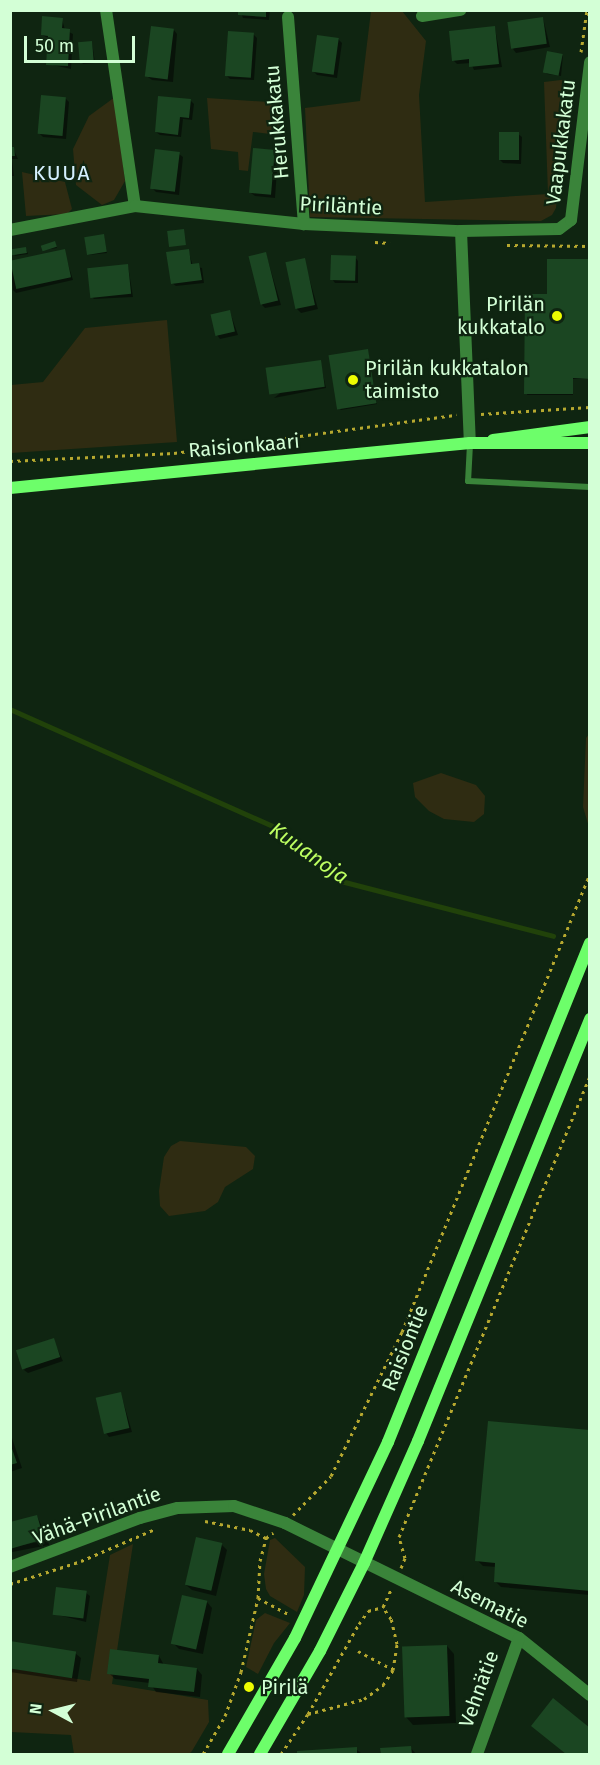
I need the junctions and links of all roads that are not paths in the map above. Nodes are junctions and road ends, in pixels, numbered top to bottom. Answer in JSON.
{"nodes":[{"id":1,"x":106,"y":10,"type":"edge"},
{"id":2,"x":461,"y":10,"type":"edge"},
{"id":3,"x":288,"y":16,"type":"dead end"},
{"id":4,"x":422,"y":16,"type":"dead end"},
{"id":5,"x":590,"y":63,"type":"edge"},
{"id":6,"x":135,"y":206,"type":"junction"},
{"id":7,"x":304,"y":224,"type":"junction"},
{"id":8,"x":10,"y":230,"type":"edge"},
{"id":9,"x":461,"y":231,"type":"junction"},
{"id":10,"x":590,"y":427,"type":"edge"},
{"id":11,"x":475,"y":443,"type":"junction"},
{"id":12,"x":590,"y":443,"type":"edge"},
{"id":13,"x":590,"y":487,"type":"edge"},
{"id":14,"x":10,"y":488,"type":"edge"},
{"id":15,"x":590,"y":943,"type":"edge"},
{"id":16,"x":590,"y":1019,"type":"edge"},
{"id":17,"x":338,"y":1551,"type":"junction"},
{"id":18,"x":364,"y":1563,"type":"junction"},
{"id":19,"x":10,"y":1568,"type":"edge"},
{"id":20,"x":519,"y":1638,"type":"junction"},
{"id":21,"x":590,"y":1695,"type":"edge"},
{"id":22,"x":228,"y":1755,"type":"edge"},
{"id":23,"x":260,"y":1755,"type":"edge"},
{"id":24,"x":477,"y":1755,"type":"edge"}],
"edges":[{"from":1,"to":6,"type":"street"},
{"from":2,"to":4,"type":"street"},
{"from":3,"to":7,"type":"street","name":"Herukkakatu"},
{"from":5,"to":9,"type":"street","name":"Vaapukkakatu"},
{"from":6,"to":7,"type":"street","name":"Piriläntie"},
{"from":6,"to":8,"type":"street","name":"Piriläntie"},
{"from":7,"to":9,"type":"street","name":"Piriläntie"},
{"from":9,"to":11,"type":"street"},
{"from":10,"to":11,"type":"main road","name":"Raisionkaari"},
{"from":11,"to":12,"type":"main road","name":"Raisionkaari"},
{"from":11,"to":13,"type":"lane"},
{"from":11,"to":14,"type":"main road","name":"Raisionkaari"},
{"from":15,"to":17,"type":"main road","name":"Raisiontie"},
{"from":16,"to":18,"type":"main road"},
{"from":17,"to":18,"type":"street","name":"Vähä-Pirilantie"},
{"from":17,"to":19,"type":"street","name":"Vähä-Pirilantie"},
{"from":17,"to":22,"type":"main road","name":"Raisiontie"},
{"from":18,"to":20,"type":"street","name":"Asematie"},
{"from":18,"to":23,"type":"main road"},
{"from":20,"to":21,"type":"street","name":"Asematie"},
{"from":20,"to":24,"type":"street","name":"Vehnätie"}]}
